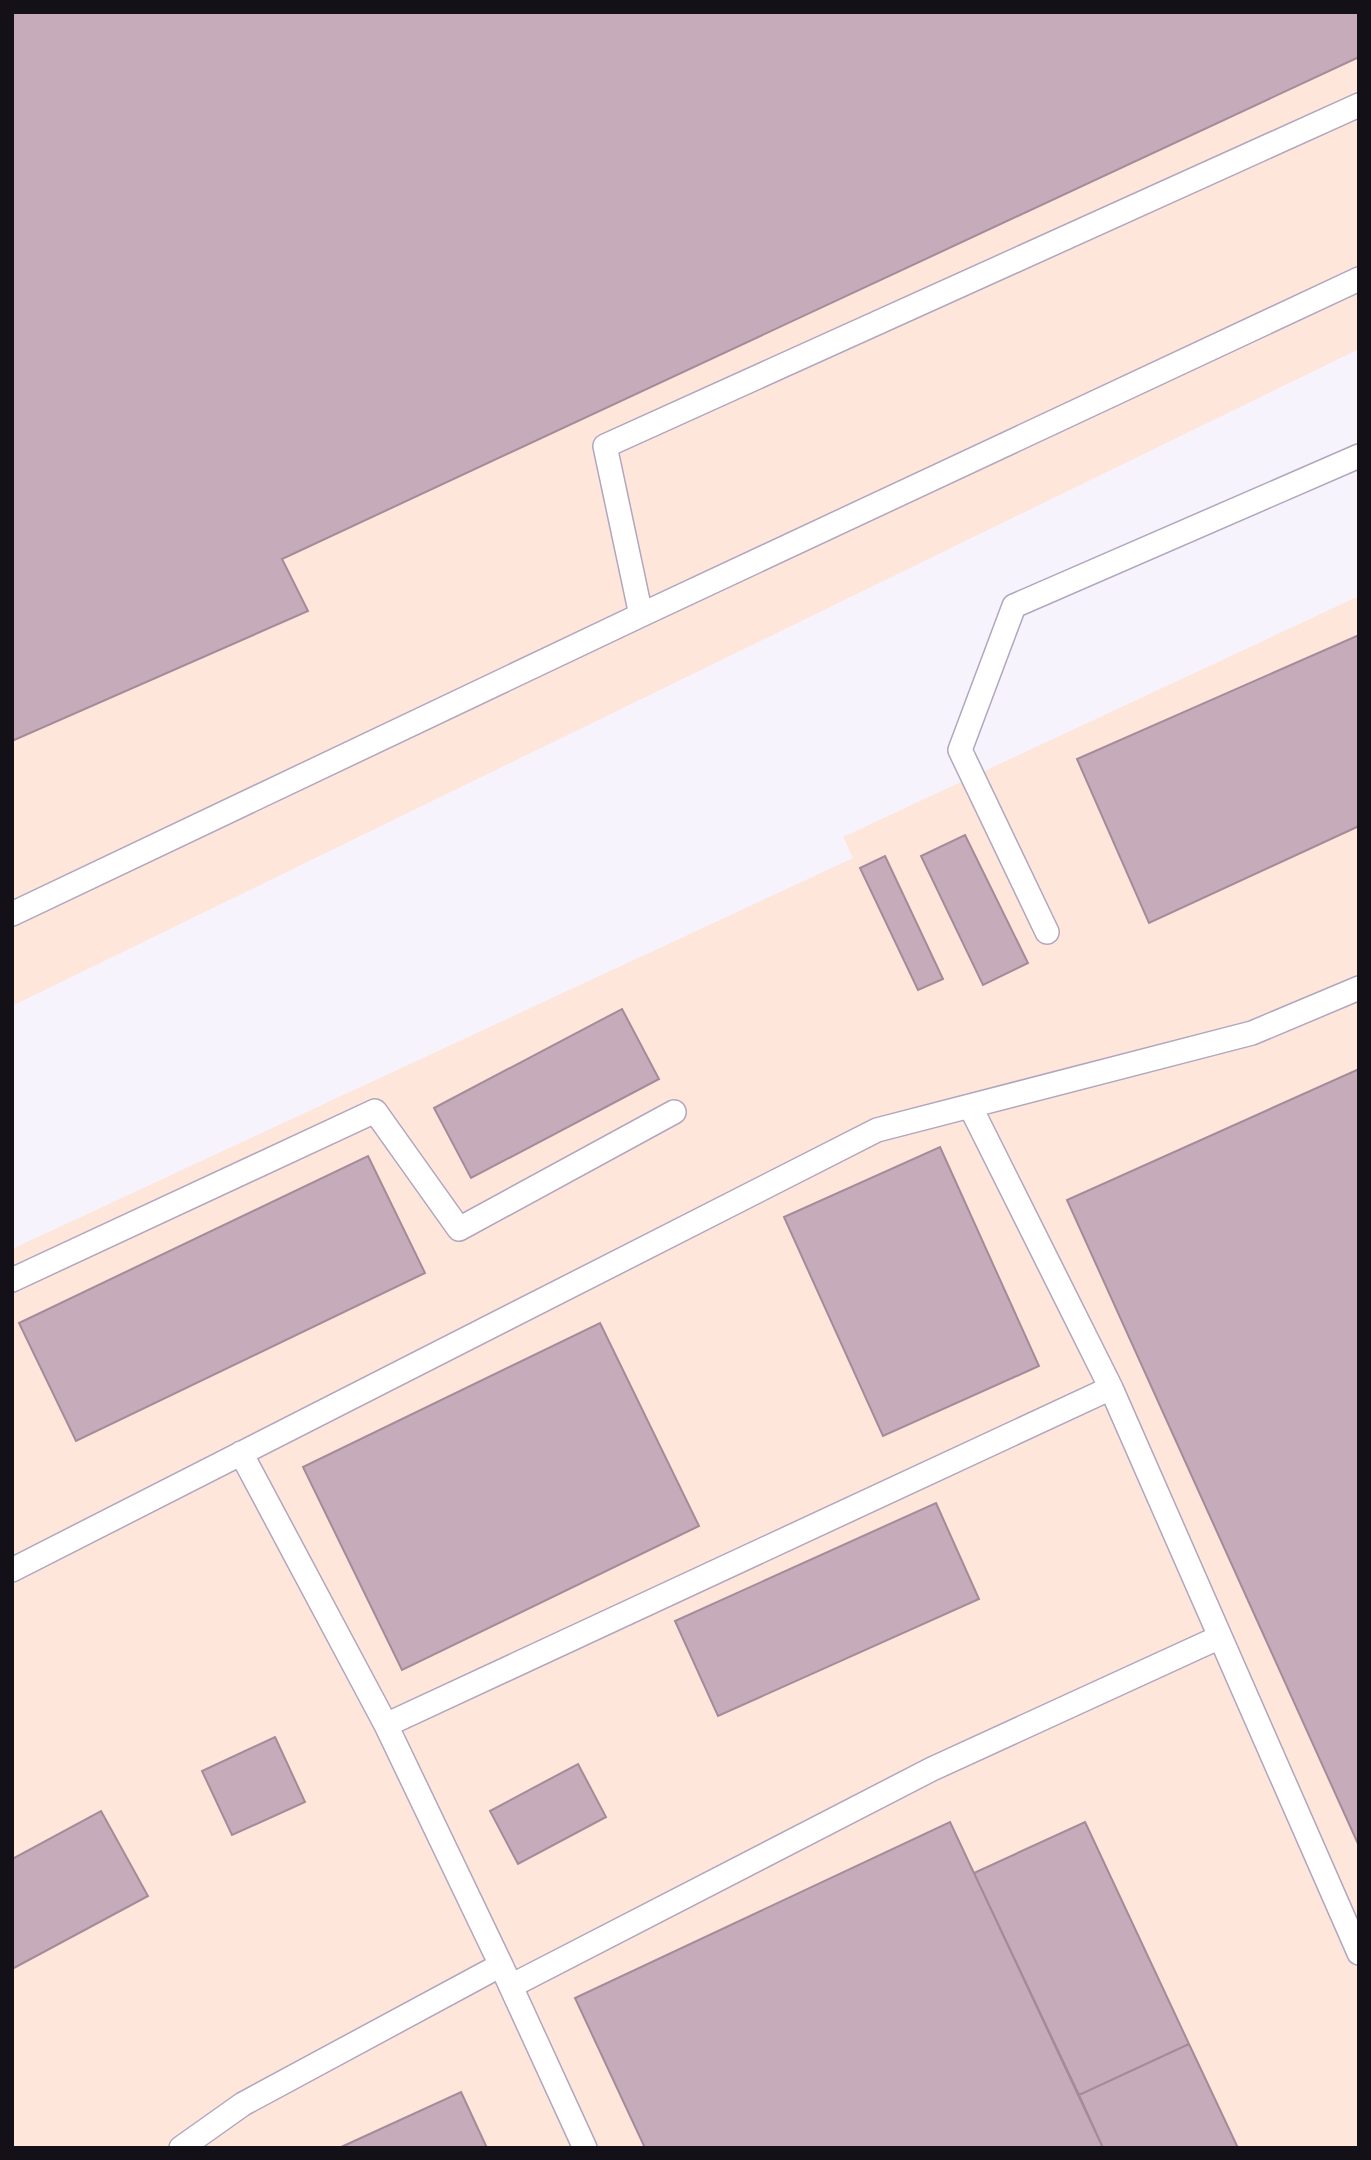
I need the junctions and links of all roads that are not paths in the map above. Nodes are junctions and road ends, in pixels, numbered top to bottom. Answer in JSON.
{"nodes":[{"id":1,"x":1359,"y":106,"type":"edge"},
{"id":2,"x":1359,"y":279,"type":"edge"},
{"id":3,"x":1359,"y":456,"type":"edge"},
{"id":4,"x":641,"y":615,"type":"junction"},
{"id":5,"x":12,"y":914,"type":"edge"},
{"id":6,"x":1047,"y":932,"type":"dead end"},
{"id":7,"x":1359,"y":988,"type":"edge"},
{"id":8,"x":970,"y":1106,"type":"junction"},
{"id":9,"x":674,"y":1112,"type":"dead end"},
{"id":10,"x":12,"y":1280,"type":"edge"},
{"id":11,"x":1111,"y":1388,"type":"junction"},
{"id":12,"x":241,"y":1453,"type":"junction"},
{"id":13,"x":12,"y":1570,"type":"edge"},
{"id":14,"x":1220,"y":1637,"type":"junction"},
{"id":15,"x":386,"y":1726,"type":"junction"},
{"id":16,"x":1359,"y":1953,"type":"edge"},
{"id":17,"x":501,"y":1965,"type":"junction"},
{"id":18,"x":511,"y":1986,"type":"junction"},
{"id":19,"x":181,"y":2148,"type":"edge"},
{"id":20,"x":584,"y":2148,"type":"edge"}],
"edges":[{"from":1,"to":4,"type":"lane"},
{"from":2,"to":4,"type":"lane"},
{"from":3,"to":6,"type":"lane"},
{"from":4,"to":5,"type":"lane"},
{"from":7,"to":8,"type":"lane"},
{"from":8,"to":11,"type":"lane"},
{"from":8,"to":12,"type":"lane"},
{"from":9,"to":10,"type":"lane"},
{"from":11,"to":14,"type":"lane"},
{"from":11,"to":15,"type":"lane"},
{"from":12,"to":13,"type":"lane"},
{"from":12,"to":15,"type":"lane"},
{"from":14,"to":16,"type":"lane"},
{"from":14,"to":18,"type":"lane"},
{"from":15,"to":17,"type":"lane"},
{"from":17,"to":18,"type":"lane"},
{"from":17,"to":19,"type":"lane"},
{"from":18,"to":20,"type":"lane"}]}
